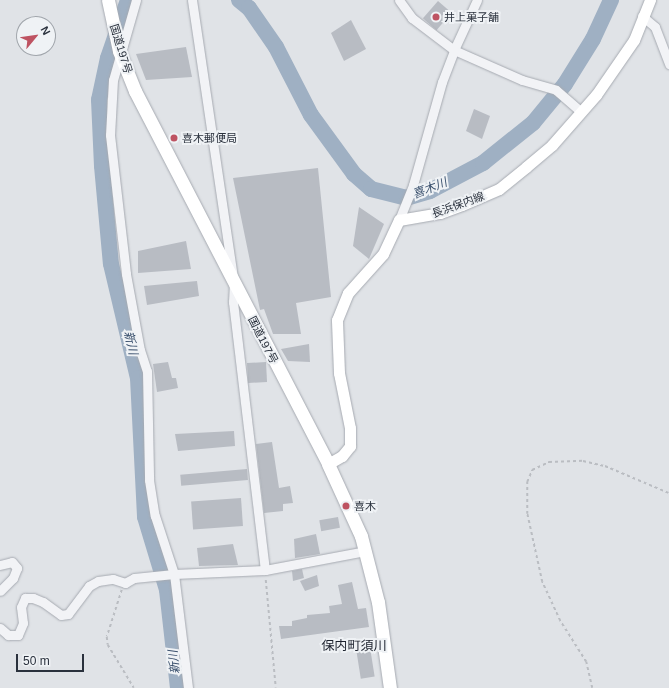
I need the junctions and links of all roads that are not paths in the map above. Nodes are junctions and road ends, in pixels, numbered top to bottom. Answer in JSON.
{"nodes":[{"id":1,"x":108,"y":0,"type":"edge"},
{"id":2,"x":136,"y":0,"type":"edge"},
{"id":3,"x":192,"y":0,"type":"edge"},
{"id":4,"x":399,"y":0,"type":"edge"},
{"id":5,"x":477,"y":0,"type":"edge"},
{"id":6,"x":650,"y":0,"type":"edge"},
{"id":7,"x":642,"y":16,"type":"junction"},
{"id":8,"x":454,"y":50,"type":"junction"},
{"id":9,"x":120,"y":54,"type":"junction"},
{"id":10,"x":669,"y":64,"type":"edge"},
{"id":11,"x":579,"y":110,"type":"junction"},
{"id":12,"x":400,"y":217,"type":"junction"},
{"id":13,"x":234,"y":283,"type":"junction"},
{"id":14,"x":328,"y":464,"type":"junction"},
{"id":15,"x":366,"y":551,"type":"junction"},
{"id":16,"x":0,"y":565,"type":"edge"},
{"id":17,"x":265,"y":570,"type":"junction"},
{"id":18,"x":174,"y":574,"type":"junction"},
{"id":19,"x":0,"y":591,"type":"edge"},
{"id":20,"x":0,"y":628,"type":"edge"},
{"id":21,"x":188,"y":688,"type":"edge"},
{"id":22,"x":390,"y":688,"type":"edge"}],
"edges":[{"from":1,"to":9,"type":"highway","name":"国道197号"},
{"from":2,"to":9,"type":"street"},
{"from":3,"to":13,"type":"street"},
{"from":4,"to":8,"type":"street"},
{"from":5,"to":8,"type":"street"},
{"from":6,"to":7,"type":"main road","name":"長浜保内線"},
{"from":7,"to":10,"type":"street"},
{"from":7,"to":11,"type":"main road","name":"長浜保内線"},
{"from":8,"to":11,"type":"street"},
{"from":8,"to":12,"type":"street"},
{"from":9,"to":13,"type":"highway","name":"国道197号"},
{"from":9,"to":18,"type":"street"},
{"from":11,"to":12,"type":"main road","name":"長浜保内線"},
{"from":12,"to":14,"type":"main road"},
{"from":13,"to":14,"type":"highway","name":"国道197号"},
{"from":13,"to":17,"type":"street"},
{"from":14,"to":15,"type":"highway","name":"国道197号"},
{"from":15,"to":17,"type":"street"},
{"from":15,"to":22,"type":"highway","name":"国道197号"},
{"from":16,"to":19,"type":"street"},
{"from":17,"to":18,"type":"street"},
{"from":18,"to":20,"type":"street"},
{"from":18,"to":21,"type":"street"}]}
